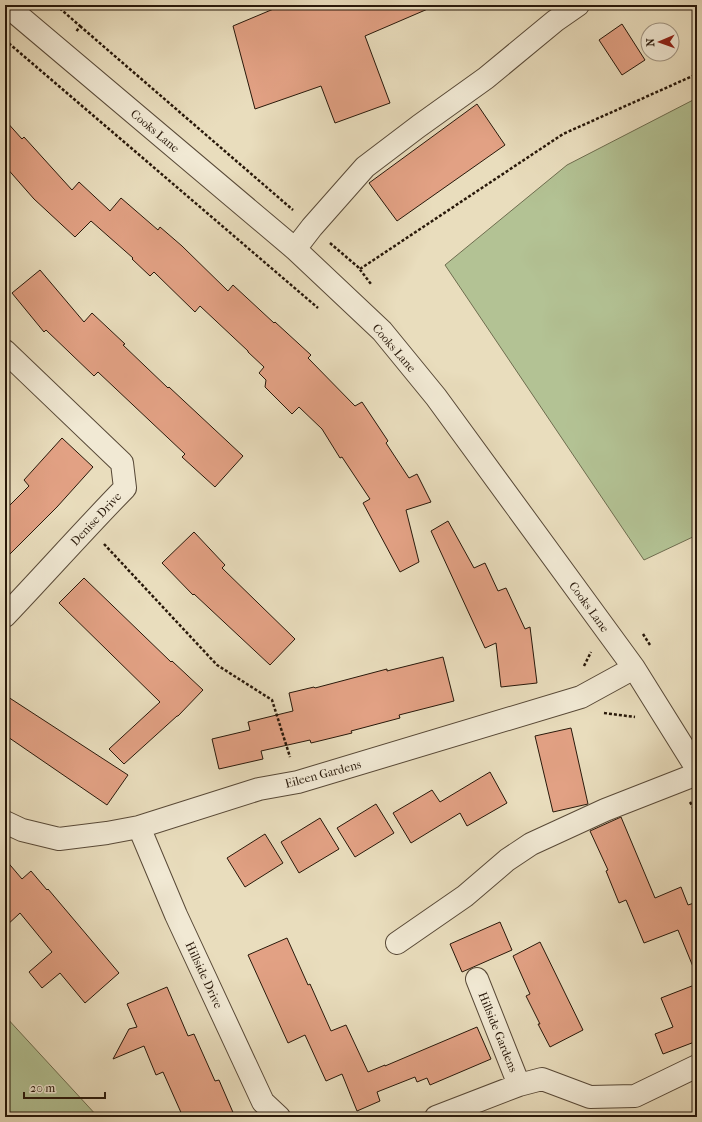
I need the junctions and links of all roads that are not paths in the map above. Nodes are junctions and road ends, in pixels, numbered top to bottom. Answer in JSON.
{"nodes":[{"id":1,"x":6,"y":5,"type":"edge"},
{"id":2,"x":578,"y":5,"type":"edge"},
{"id":3,"x":295,"y":249,"type":"junction"},
{"id":4,"x":5,"y":351,"type":"edge"},
{"id":5,"x":5,"y":616,"type":"edge"},
{"id":6,"x":634,"y":668,"type":"junction"},
{"id":7,"x":697,"y":768,"type":"edge"},
{"id":8,"x":688,"y":778,"type":"edge"},
{"id":9,"x":5,"y":822,"type":"edge"},
{"id":10,"x":139,"y":827,"type":"junction"},
{"id":11,"x":397,"y":943,"type":"dead end"},
{"id":12,"x":477,"y":979,"type":"dead end"},
{"id":13,"x":697,"y":1066,"type":"edge"},
{"id":14,"x":519,"y":1085,"type":"junction"},
{"id":15,"x":279,"y":1117,"type":"edge"},
{"id":16,"x":436,"y":1117,"type":"edge"}],
"edges":[{"from":1,"to":3,"type":"street","name":"Cooks Lane"},
{"from":2,"to":3,"type":"street"},
{"from":3,"to":6,"type":"street","name":"Cooks Lane"},
{"from":4,"to":5,"type":"street","name":"Denise Drive"},
{"from":6,"to":7,"type":"street","name":"Cooks Lane"},
{"from":6,"to":10,"type":"street","name":"Eileen Gardens"},
{"from":8,"to":11,"type":"street"},
{"from":9,"to":10,"type":"street","name":"Eileen Gardens"},
{"from":10,"to":15,"type":"street","name":"Hillside Drive"},
{"from":12,"to":14,"type":"street","name":"Hillside Gardens"},
{"from":13,"to":14,"type":"street"},
{"from":14,"to":16,"type":"street"}]}
